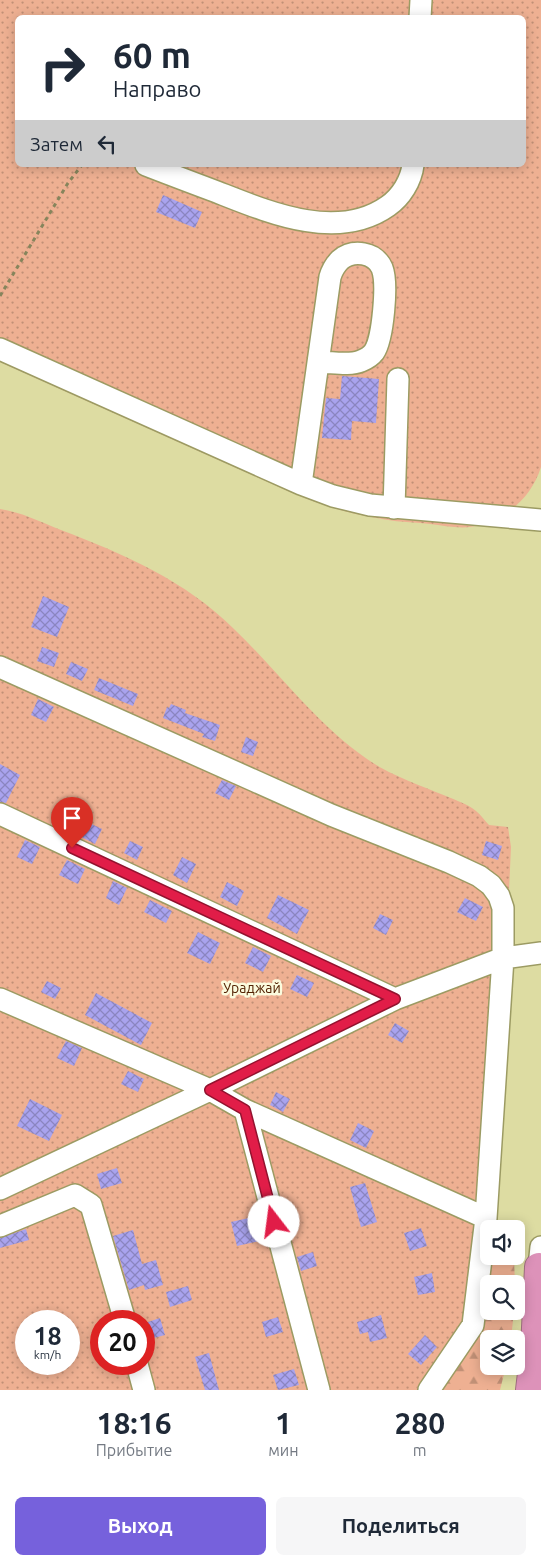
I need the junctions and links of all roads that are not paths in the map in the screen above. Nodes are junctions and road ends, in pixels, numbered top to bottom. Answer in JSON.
{"nodes":[{"id":1,"x":421,"y":0,"type":"edge"},
{"id":2,"x":420,"y":15,"type":"edge"},
{"id":3,"x":151,"y":167,"type":"edge"},
{"id":4,"x":412,"y":167,"type":"edge"},
{"id":5,"x":0,"y":349,"type":"edge"},
{"id":6,"x":319,"y":362,"type":"junction"},
{"id":7,"x":398,"y":379,"type":"dead end"},
{"id":8,"x":301,"y":484,"type":"junction"},
{"id":9,"x":394,"y":508,"type":"junction"},
{"id":10,"x":541,"y":520,"type":"edge"},
{"id":11,"x":0,"y":667,"type":"edge"},
{"id":12,"x":0,"y":814,"type":"edge"},
{"id":13,"x":541,"y":954,"type":"edge"},
{"id":14,"x":503,"y":958,"type":"junction"},
{"id":15,"x":0,"y":999,"type":"edge"},
{"id":16,"x":395,"y":999,"type":"junction"},
{"id":17,"x":210,"y":1090,"type":"junction"},
{"id":18,"x":245,"y":1110,"type":"junction"},
{"id":19,"x":0,"y":1189,"type":"edge"},
{"id":20,"x":486,"y":1218,"type":"junction"},
{"id":21,"x":0,"y":1226,"type":"edge"},
{"id":22,"x":540,"y":1262,"type":"edge"},
{"id":23,"x":122,"y":1310,"type":"edge"},
{"id":24,"x":140,"y":1375,"type":"edge"},
{"id":25,"x":144,"y":1390,"type":"edge"},
{"id":26,"x":319,"y":1390,"type":"edge"},
{"id":27,"x":429,"y":1390,"type":"edge"},
{"id":28,"x":530,"y":1390,"type":"edge"}],
"edges":[{"from":1,"to":2,"type":"lane"},
{"from":3,"to":4,"type":"lane"},
{"from":5,"to":8,"type":"lane"},
{"from":6,"to":6,"type":"lane"},
{"from":6,"to":8,"type":"lane"},
{"from":7,"to":9,"type":"lane"},
{"from":8,"to":9,"type":"lane"},
{"from":9,"to":10,"type":"lane"},
{"from":11,"to":14,"type":"lane"},
{"from":12,"to":16,"type":"lane"},
{"from":13,"to":14,"type":"lane"},
{"from":14,"to":16,"type":"lane"},
{"from":14,"to":20,"type":"lane"},
{"from":15,"to":17,"type":"lane"},
{"from":16,"to":17,"type":"lane"},
{"from":17,"to":18,"type":"lane"},
{"from":17,"to":19,"type":"lane"},
{"from":18,"to":20,"type":"lane"},
{"from":18,"to":26,"type":"lane"},
{"from":20,"to":27,"type":"lane"},
{"from":21,"to":23,"type":"lane"},
{"from":22,"to":28,"type":"highway"},
{"from":24,"to":25,"type":"lane"}]}
